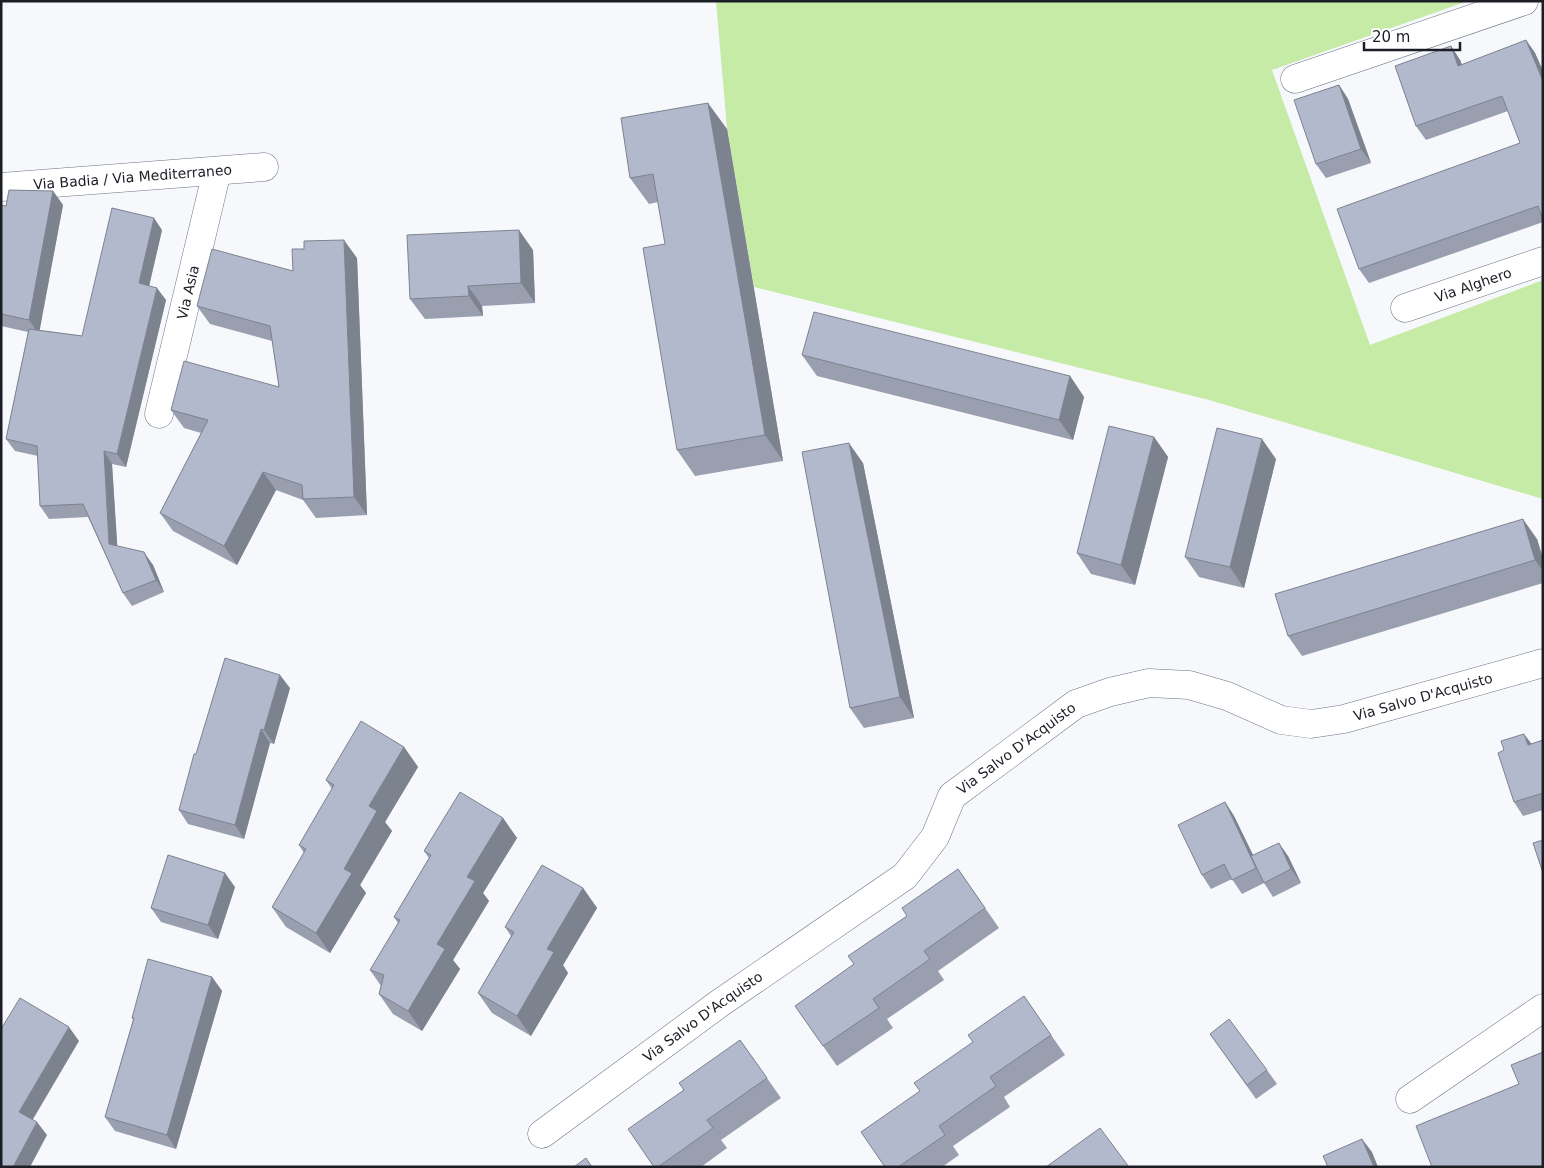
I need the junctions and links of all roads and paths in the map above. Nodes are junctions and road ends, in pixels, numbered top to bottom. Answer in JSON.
{"nodes":[{"id":1,"x":1524,"y":1,"type":"edge"},
{"id":2,"x":1295,"y":79,"type":"dead end"},
{"id":3,"x":264,"y":167,"type":"dead end"},
{"id":4,"x":216,"y":171,"type":"junction"},
{"id":5,"x":1,"y":187,"type":"edge"},
{"id":6,"x":1543,"y":261,"type":"edge"},
{"id":7,"x":1405,"y":308,"type":"dead end"},
{"id":8,"x":159,"y":414,"type":"dead end"},
{"id":9,"x":1543,"y":663,"type":"edge"},
{"id":10,"x":1543,"y":1008,"type":"edge"},
{"id":11,"x":1410,"y":1099,"type":"dead end"},
{"id":12,"x":542,"y":1134,"type":"dead end"}],
"edges":[{"from":1,"to":2,"type":"street"},
{"from":3,"to":4,"type":"street","name":"Via Badia / Via Mediterraneo"},
{"from":4,"to":5,"type":"street","name":"Via Badia / Via Mediterraneo"},
{"from":4,"to":8,"type":"street","name":"Via Asia"},
{"from":6,"to":7,"type":"street","name":"Via Alghero"},
{"from":9,"to":12,"type":"street","name":"Via Salvo D'Acquisto"},
{"from":10,"to":11,"type":"street"}]}
